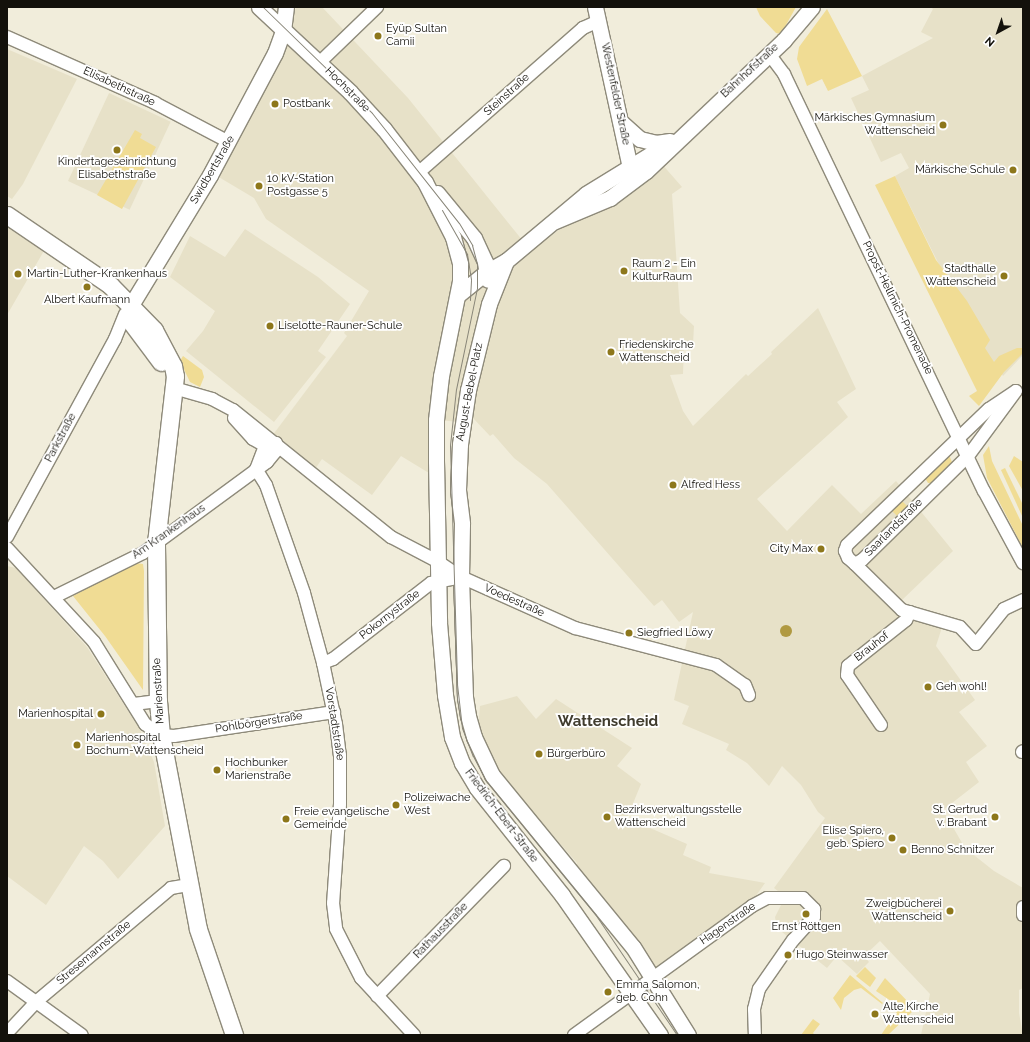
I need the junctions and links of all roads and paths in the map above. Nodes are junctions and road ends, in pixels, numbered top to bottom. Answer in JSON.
{"nodes":[{"id":1,"x":259,"y":7,"type":"edge"},
{"id":2,"x":286,"y":7,"type":"edge"},
{"id":3,"x":378,"y":7,"type":"edge"},
{"id":4,"x":812,"y":7,"type":"edge"},
{"id":5,"x":597,"y":14,"type":"edge"},
{"id":6,"x":283,"y":28,"type":"junction"},
{"id":7,"x":7,"y":37,"type":"edge"},
{"id":8,"x":769,"y":54,"type":"junction"},
{"id":9,"x":319,"y":63,"type":"junction"},
{"id":10,"x":622,"y":123,"type":"junction"},
{"id":11,"x":685,"y":131,"type":"junction"},
{"id":12,"x":671,"y":141,"type":"junction"},
{"id":13,"x":229,"y":142,"type":"junction"},
{"id":14,"x":631,"y":174,"type":"junction"},
{"id":15,"x":421,"y":177,"type":"junction"},
{"id":16,"x":7,"y":215,"type":"edge"},
{"id":17,"x":506,"y":261,"type":"junction"},
{"id":18,"x":486,"y":272,"type":"junction"},
{"id":19,"x":458,"y":295,"type":"junction"},
{"id":20,"x":489,"y":304,"type":"junction"},
{"id":21,"x":128,"y":309,"type":"junction"},
{"id":22,"x":141,"y":333,"type":"junction"},
{"id":23,"x":114,"y":339,"type":"junction"},
{"id":24,"x":1019,"y":387,"type":"edge"},
{"id":25,"x":174,"y":388,"type":"junction"},
{"id":26,"x":960,"y":438,"type":"junction"},
{"id":27,"x":272,"y":447,"type":"junction"},
{"id":28,"x":968,"y":456,"type":"junction"},
{"id":29,"x":256,"y":469,"type":"junction"},
{"id":30,"x":913,"y":482,"type":"junction"},
{"id":31,"x":927,"y":495,"type":"junction"},
{"id":32,"x":7,"y":537,"type":"edge"},
{"id":33,"x":156,"y":544,"type":"junction"},
{"id":34,"x":7,"y":548,"type":"edge"},
{"id":35,"x":437,"y":561,"type":"junction"},
{"id":36,"x":1023,"y":563,"type":"edge"},
{"id":37,"x":855,"y":564,"type":"junction"},
{"id":38,"x":461,"y":577,"type":"junction"},
{"id":39,"x":438,"y":582,"type":"junction"},
{"id":40,"x":54,"y":597,"type":"junction"},
{"id":41,"x":1023,"y":600,"type":"edge"},
{"id":42,"x":910,"y":612,"type":"junction"},
{"id":43,"x":323,"y":662,"type":"junction"},
{"id":44,"x":748,"y":695,"type":"dead end"},
{"id":45,"x":158,"y":701,"type":"junction"},
{"id":46,"x":134,"y":704,"type":"junction"},
{"id":47,"x":334,"y":712,"type":"junction"},
{"id":48,"x":881,"y":725,"type":"dead end"},
{"id":49,"x":161,"y":735,"type":"junction"},
{"id":50,"x":504,"y":866,"type":"dead end"},
{"id":51,"x":188,"y":885,"type":"junction"},
{"id":52,"x":1023,"y":907,"type":"edge"},
{"id":53,"x":1023,"y":915,"type":"edge"},
{"id":54,"x":653,"y":976,"type":"junction"},
{"id":55,"x":7,"y":981,"type":"edge"},
{"id":56,"x":631,"y":993,"type":"junction"},
{"id":57,"x":377,"y":996,"type":"junction"},
{"id":58,"x":37,"y":1001,"type":"junction"},
{"id":59,"x":7,"y":1033,"type":"edge"},
{"id":60,"x":82,"y":1035,"type":"edge"},
{"id":61,"x":234,"y":1035,"type":"edge"},
{"id":62,"x":414,"y":1035,"type":"edge"},
{"id":63,"x":574,"y":1035,"type":"edge"},
{"id":64,"x":660,"y":1035,"type":"edge"},
{"id":65,"x":688,"y":1035,"type":"edge"},
{"id":66,"x":755,"y":1035,"type":"edge"}],
"edges":[{"from":1,"to":6,"type":"street","name":"Hochstraße"},
{"from":2,"to":6,"type":"street","name":"Swidbertstraße"},
{"from":3,"to":9,"type":"street"},
{"from":4,"to":8,"type":"street","name":"Bahnhofstraße"},
{"from":5,"to":10,"type":"street","name":"Westenfelder Straße"},
{"from":5,"to":15,"type":"street","name":"Steinstraße"},
{"from":6,"to":9,"type":"street","name":"Hochstraße"},
{"from":6,"to":13,"type":"street","name":"Swidbertstraße"},
{"from":7,"to":13,"type":"street","name":"Elisabethstraße"},
{"from":8,"to":11,"type":"street","name":"Bahnhofstraße"},
{"from":8,"to":26,"type":"street","name":"Propst-Hellmich-Promenade"},
{"from":9,"to":15,"type":"street","name":"Hochstraße"},
{"from":10,"to":12,"type":"street"},
{"from":10,"to":14,"type":"street","name":"Westenfelder Straße"},
{"from":11,"to":12,"type":"street","name":"Bahnhofstraße"},
{"from":11,"to":14,"type":"street","name":"Bahnhofstraße"},
{"from":12,"to":14,"type":"street","name":"Bahnhofstraße"},
{"from":13,"to":21,"type":"street","name":"Swidbertstraße"},
{"from":14,"to":17,"type":"street","name":"Bahnhofstraße"},
{"from":15,"to":18,"type":"street","name":"Hochstraße"},
{"from":15,"to":19,"type":"street","name":"Hochstraße"},
{"from":16,"to":21,"type":"main road"},
{"from":17,"to":18,"type":"street","name":"Bahnhofstraße"},
{"from":17,"to":20,"type":"street","name":"August-Bebel-Platz"},
{"from":18,"to":19,"type":"street","name":"Bahnhofstraße"},
{"from":18,"to":20,"type":"street","name":"August-Bebel-Platz"},
{"from":19,"to":35,"type":"street"},
{"from":20,"to":38,"type":"street","name":"August-Bebel-Platz"},
{"from":21,"to":22,"type":"main road"},
{"from":21,"to":23,"type":"street","name":"Parkstraße"},
{"from":21,"to":25,"type":"main road"},
{"from":22,"to":23,"type":"street"},
{"from":22,"to":25,"type":"main road"},
{"from":23,"to":32,"type":"street","name":"Parkstraße"},
{"from":24,"to":26,"type":"street","name":"Saarlandstraße"},
{"from":24,"to":28,"type":"street","name":"Saarlandstraße"},
{"from":25,"to":27,"type":"street","name":"Voedestraße"},
{"from":25,"to":33,"type":"main road","name":"Marienstraße"},
{"from":26,"to":28,"type":"street","name":"Propst-Hellmich-Promenade"},
{"from":26,"to":30,"type":"street","name":"Saarlandstraße"},
{"from":27,"to":29,"type":"street","name":"Am Krankenhaus"},
{"from":27,"to":35,"type":"street","name":"Voedestraße"},
{"from":28,"to":31,"type":"street","name":"Saarlandstraße"},
{"from":28,"to":36,"type":"street","name":"Propst-Hellmich-Promenade"},
{"from":29,"to":33,"type":"street","name":"Am Krankenhaus"},
{"from":29,"to":43,"type":"street","name":"Vorstadtstraße"},
{"from":30,"to":31,"type":"street","name":"Saarlandstraße"},
{"from":30,"to":37,"type":"street","name":"Saarlandstraße"},
{"from":31,"to":37,"type":"street","name":"Saarlandstraße"},
{"from":33,"to":40,"type":"street","name":"Am Krankenhaus"},
{"from":33,"to":45,"type":"main road","name":"Marienstraße"},
{"from":34,"to":40,"type":"street"},
{"from":35,"to":38,"type":"street","name":"Voedestraße"},
{"from":35,"to":39,"type":"street","name":"Friedrich-Ebert-Straße"},
{"from":37,"to":42,"type":"street"},
{"from":38,"to":39,"type":"street","name":"Pokornystraße"},
{"from":38,"to":44,"type":"street","name":"Voedestraße"},
{"from":38,"to":54,"type":"street","name":"Friedrich-Ebert-Straße"},
{"from":39,"to":43,"type":"street","name":"Pokornystraße"},
{"from":39,"to":56,"type":"street","name":"Friedrich-Ebert-Straße"},
{"from":40,"to":46,"type":"street"},
{"from":41,"to":42,"type":"street"},
{"from":42,"to":48,"type":"street","name":"Brauhof"},
{"from":43,"to":47,"type":"street","name":"Vorstadtstraße"},
{"from":45,"to":46,"type":"street"},
{"from":45,"to":49,"type":"main road","name":"Marienstraße"},
{"from":46,"to":49,"type":"street"},
{"from":47,"to":49,"type":"street","name":"Pohlbörgerstraße"},
{"from":47,"to":57,"type":"street","name":"Vorstadtstraße"},
{"from":49,"to":51,"type":"main road","name":"Marienstraße"},
{"from":50,"to":57,"type":"street","name":"Rathausstraße"},
{"from":51,"to":58,"type":"street","name":"Stresemannstraße"},
{"from":51,"to":61,"type":"main road","name":"Marienstraße"},
{"from":52,"to":53,"type":"street"},
{"from":54,"to":56,"type":"street","name":"Hagenstraße"},
{"from":54,"to":65,"type":"street","name":"Friedrich-Ebert-Straße"},
{"from":54,"to":66,"type":"street","name":"Hagenstraße"},
{"from":55,"to":58,"type":"street"},
{"from":56,"to":63,"type":"street","name":"Hagenstraße"},
{"from":56,"to":64,"type":"street","name":"Friedrich-Ebert-Straße"},
{"from":57,"to":62,"type":"street","name":"Vorstadtstraße"},
{"from":58,"to":59,"type":"street","name":"Stresemannstraße"},
{"from":58,"to":60,"type":"street"}]}
